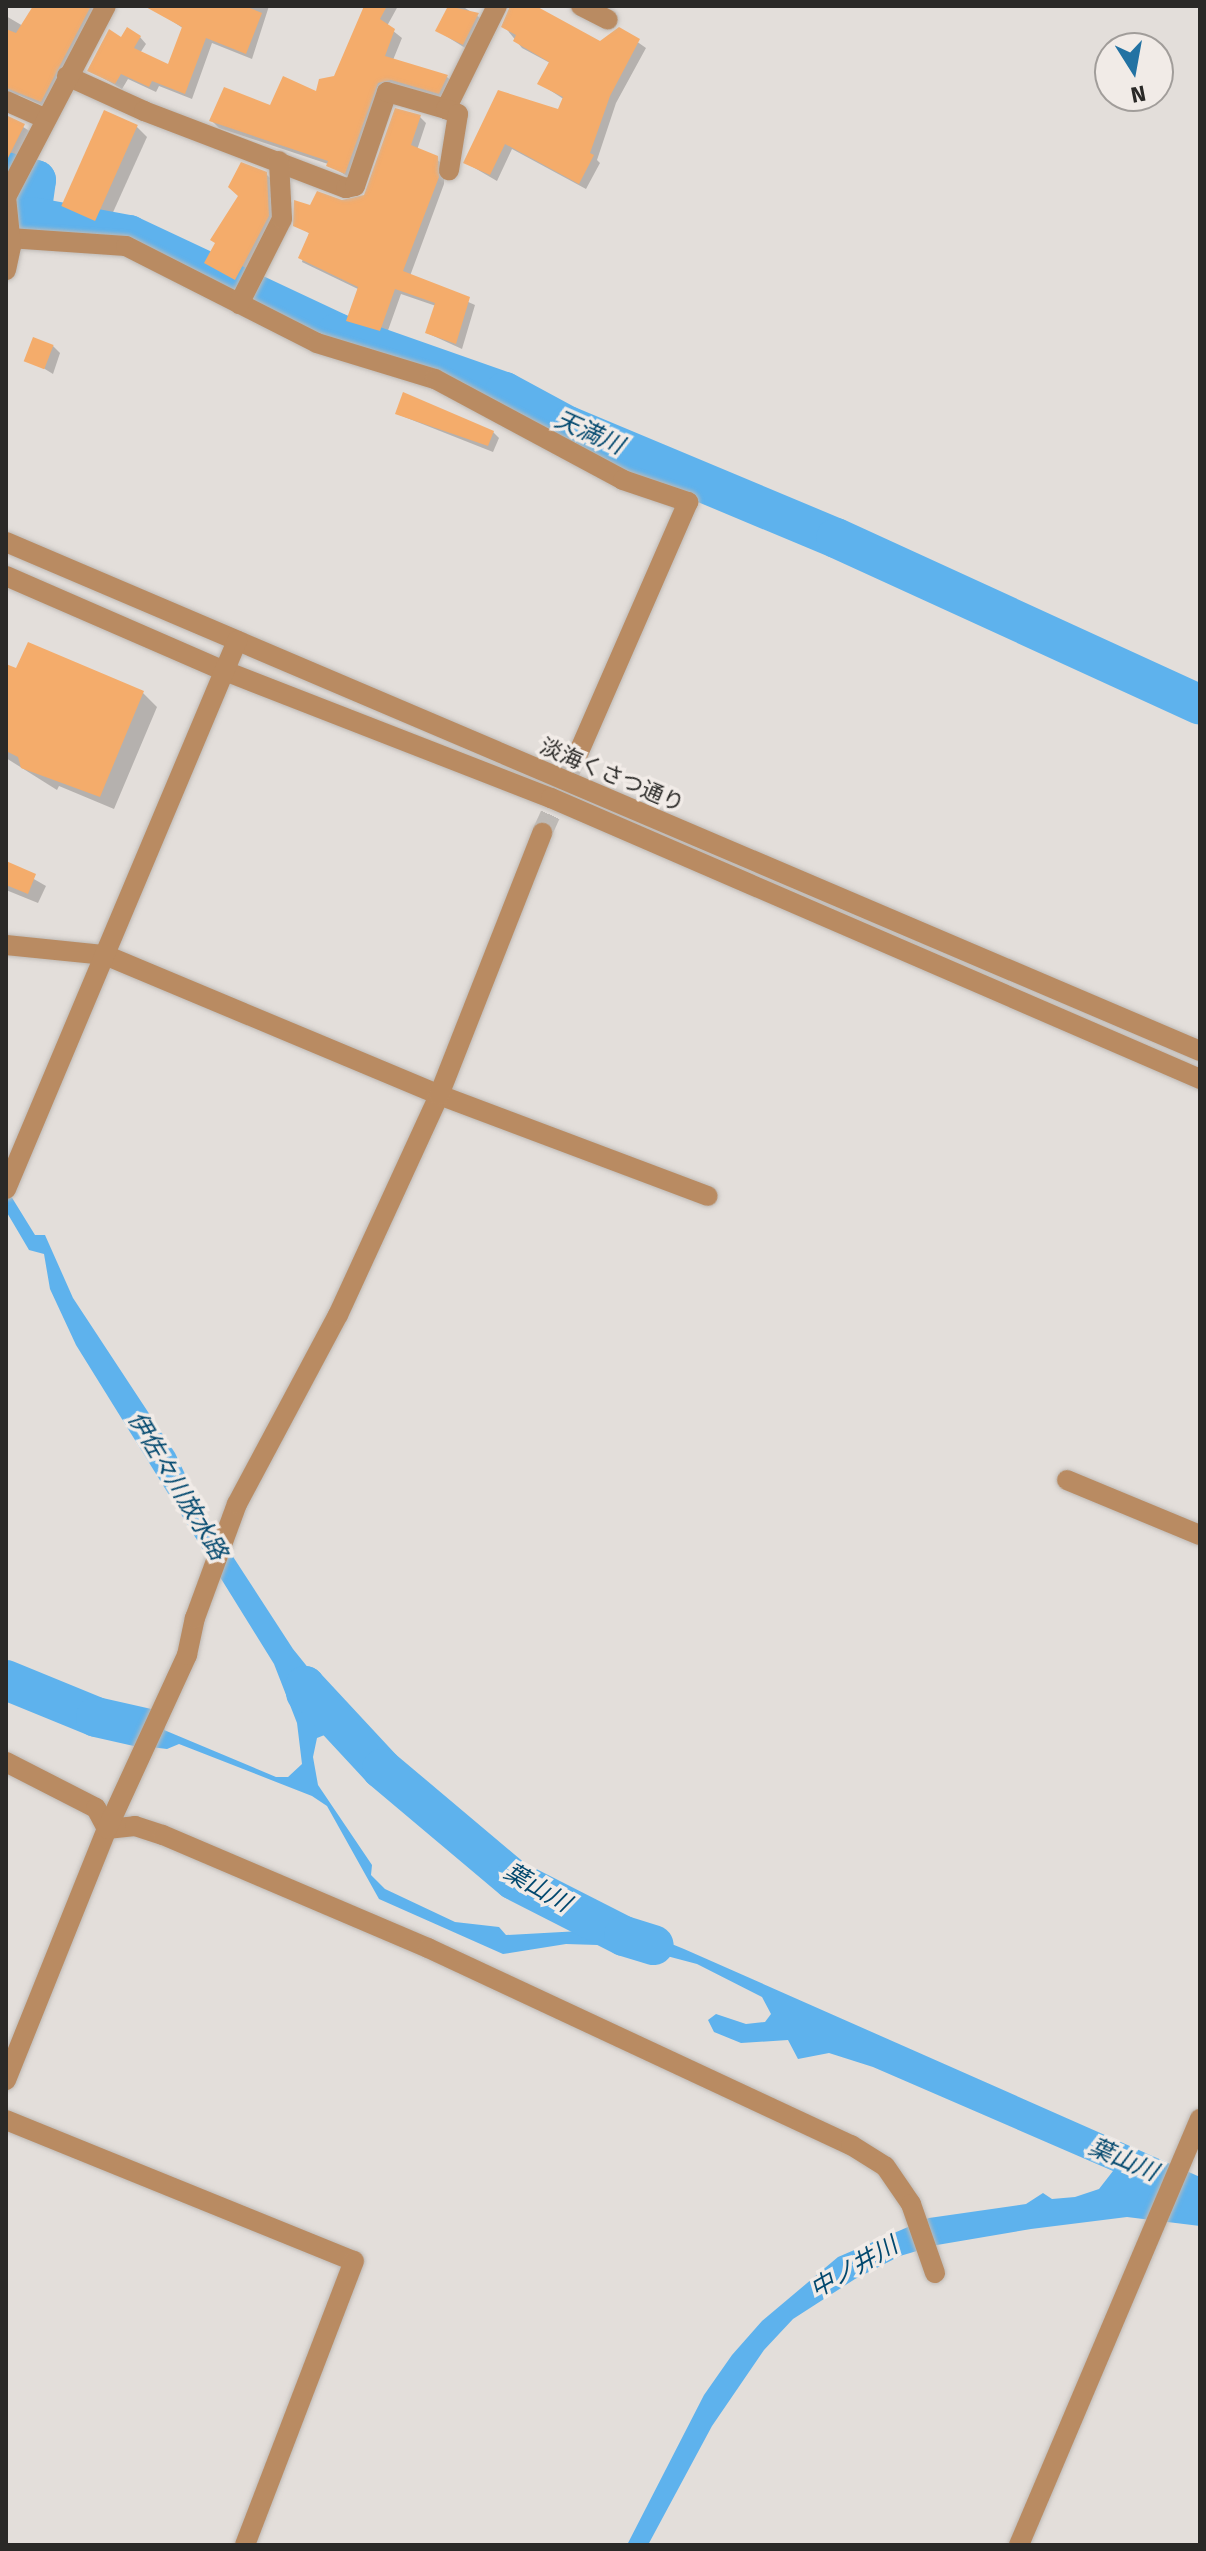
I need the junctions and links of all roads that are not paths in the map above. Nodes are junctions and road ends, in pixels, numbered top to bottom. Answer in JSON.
{"nodes":[{"id":1,"x":106,"y":6,"type":"edge"},
{"id":2,"x":497,"y":6,"type":"edge"},
{"id":3,"x":581,"y":6,"type":"edge"},
{"id":4,"x":608,"y":20,"type":"dead end"},
{"id":5,"x":67,"y":76,"type":"junction"},
{"id":6,"x":6,"y":101,"type":"edge"},
{"id":7,"x":446,"y":109,"type":"junction"},
{"id":8,"x":44,"y":118,"type":"junction"},
{"id":9,"x":279,"y":161,"type":"junction"},
{"id":10,"x":449,"y":170,"type":"dead end"},
{"id":11,"x":9,"y":243,"type":"edge"},
{"id":12,"x":6,"y":270,"type":"edge"},
{"id":13,"x":239,"y":304,"type":"junction"},
{"id":14,"x":6,"y":542,"type":"edge"},
{"id":15,"x":6,"y":576,"type":"edge"},
{"id":16,"x":237,"y":641,"type":"junction"},
{"id":17,"x":225,"y":671,"type":"junction"},
{"id":18,"x":576,"y":758,"type":"tunnel mouth"},
{"id":19,"x":542,"y":833,"type":"tunnel mouth"},
{"id":20,"x":6,"y":945,"type":"edge"},
{"id":21,"x":105,"y":955,"type":"junction"},
{"id":22,"x":1200,"y":1051,"type":"edge"},
{"id":23,"x":1200,"y":1079,"type":"edge"},
{"id":24,"x":439,"y":1095,"type":"junction"},
{"id":25,"x":6,"y":1189,"type":"edge"},
{"id":26,"x":708,"y":1196,"type":"dead end"},
{"id":27,"x":1067,"y":1480,"type":"dead end"},
{"id":28,"x":1200,"y":1535,"type":"edge"},
{"id":29,"x":6,"y":1762,"type":"edge"},
{"id":30,"x":107,"y":1829,"type":"junction"},
{"id":31,"x":6,"y":2080,"type":"edge"},
{"id":32,"x":6,"y":2120,"type":"edge"},
{"id":33,"x":1196,"y":2128,"type":"edge"},
{"id":34,"x":935,"y":2273,"type":"dead end"},
{"id":35,"x":245,"y":2545,"type":"edge"},
{"id":36,"x":1019,"y":2545,"type":"edge"}],
"edges":[{"from":1,"to":5,"type":"street"},
{"from":2,"to":7,"type":"street"},
{"from":3,"to":4,"type":"street"},
{"from":5,"to":8,"type":"street"},
{"from":5,"to":9,"type":"street"},
{"from":6,"to":8,"type":"street"},
{"from":7,"to":9,"type":"street"},
{"from":7,"to":10,"type":"street"},
{"from":8,"to":11,"type":"street"},
{"from":9,"to":13,"type":"street"},
{"from":11,"to":12,"type":"street"},
{"from":11,"to":13,"type":"street"},
{"from":13,"to":18,"type":"street"},
{"from":14,"to":16,"type":"street","name":"淡海くさつ通り"},
{"from":15,"to":17,"type":"street","name":"淡海くさつ通り"},
{"from":16,"to":17,"type":"street"},
{"from":16,"to":22,"type":"street","name":"淡海くさつ通り"},
{"from":17,"to":21,"type":"street"},
{"from":17,"to":23,"type":"street","name":"淡海くさつ通り"},
{"from":19,"to":24,"type":"street"},
{"from":20,"to":21,"type":"street"},
{"from":21,"to":24,"type":"street"},
{"from":21,"to":25,"type":"street"},
{"from":24,"to":26,"type":"street"},
{"from":24,"to":30,"type":"street"},
{"from":27,"to":28,"type":"street"},
{"from":29,"to":30,"type":"street"},
{"from":30,"to":31,"type":"street"},
{"from":30,"to":34,"type":"street"},
{"from":32,"to":35,"type":"street"},
{"from":33,"to":36,"type":"street"}]}
